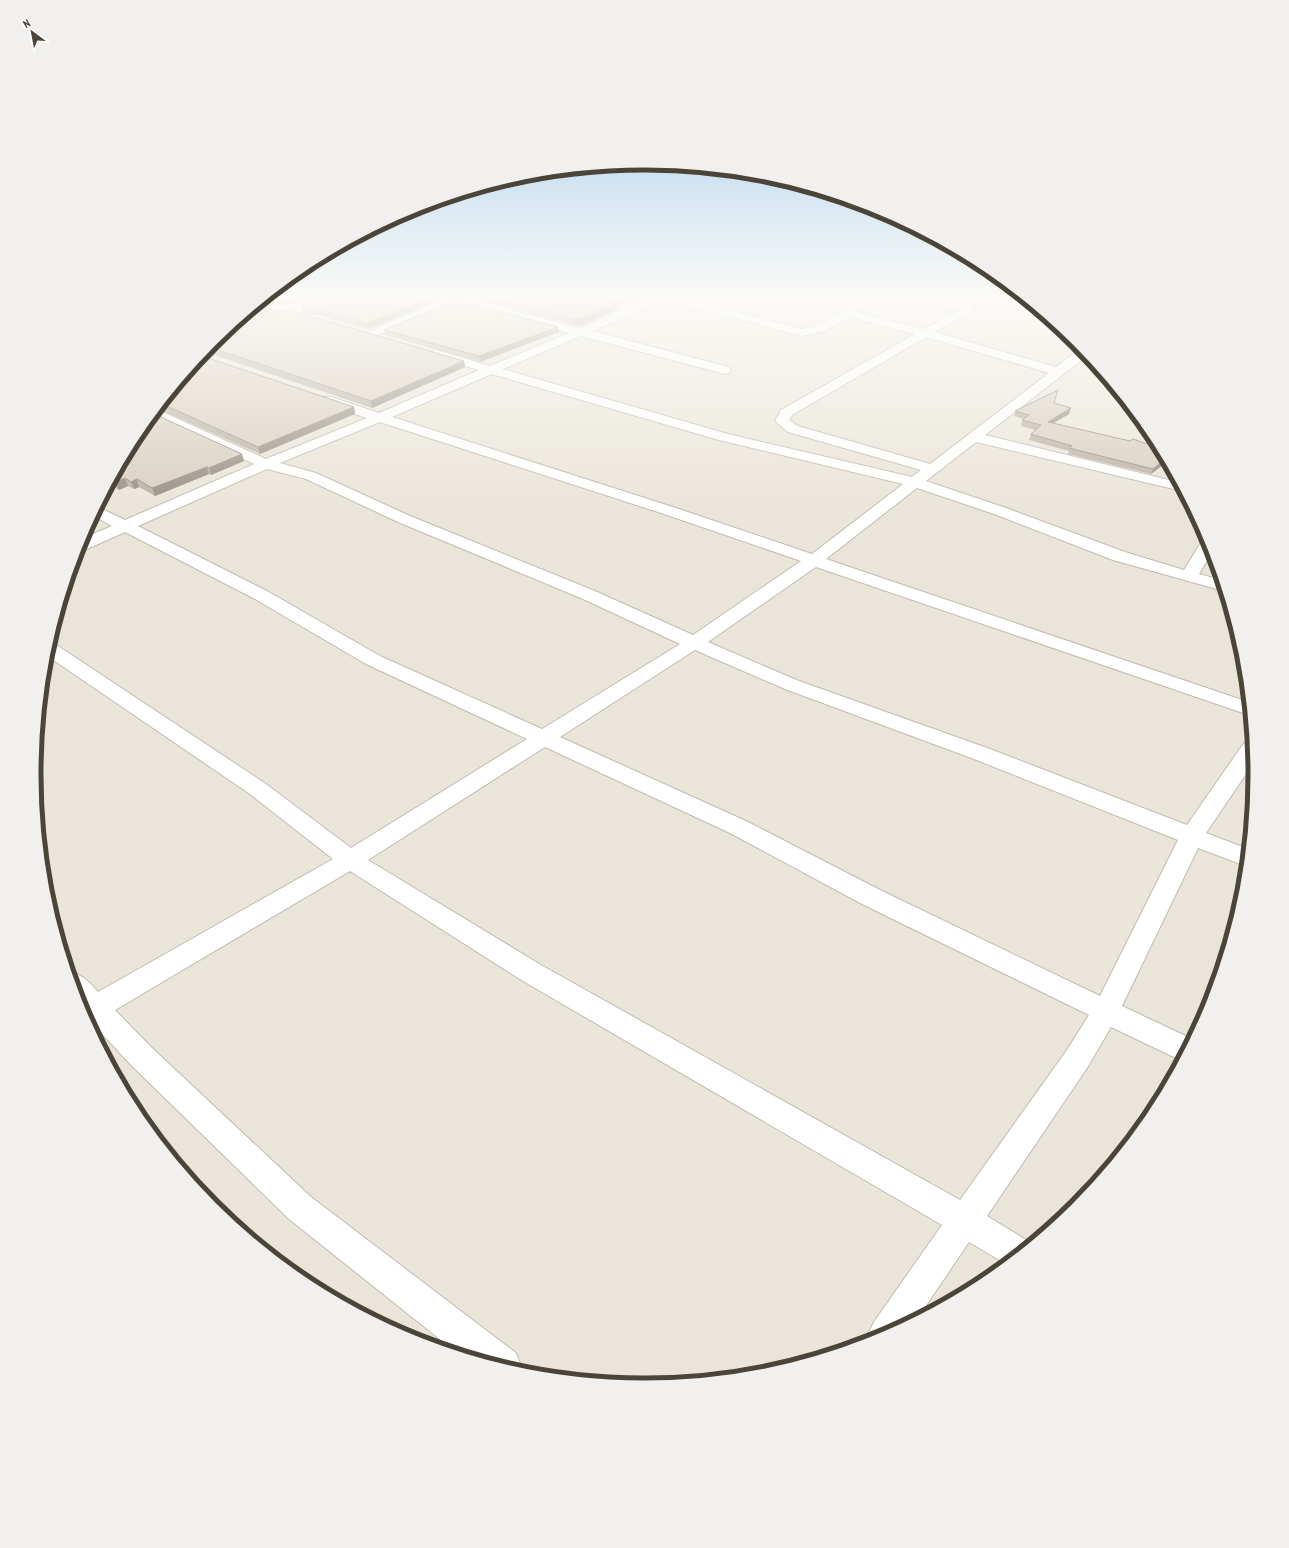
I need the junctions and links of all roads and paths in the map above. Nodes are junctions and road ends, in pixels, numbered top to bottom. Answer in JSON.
{"nodes":[{"id":1,"x":481,"y":366,"type":"edge"},
{"id":2,"x":498,"y":366,"type":"edge"},
{"id":3,"x":710,"y":366,"type":"edge"},
{"id":4,"x":866,"y":366,"type":"edge"},
{"id":5,"x":1039,"y":366,"type":"edge"},
{"id":6,"x":1065,"y":366,"type":"edge"},
{"id":7,"x":491,"y":369,"type":"junction"},
{"id":8,"x":725,"y":370,"type":"dead end"},
{"id":9,"x":1058,"y":372,"type":"junction"},
{"id":10,"x":314,"y":396,"type":"edge"},
{"id":11,"x":160,"y":415,"type":"edge"},
{"id":12,"x":380,"y":418,"type":"junction"},
{"id":13,"x":974,"y":437,"type":"junction"},
{"id":14,"x":266,"y":464,"type":"junction"},
{"id":15,"x":932,"y":469,"type":"junction"},
{"id":16,"x":916,"y":483,"type":"junction"},
{"id":17,"x":1174,"y":485,"type":"edge"},
{"id":18,"x":100,"y":513,"type":"edge"},
{"id":19,"x":126,"y":526,"type":"junction"},
{"id":20,"x":87,"y":543,"type":"edge"},
{"id":21,"x":1205,"y":550,"type":"edge"},
{"id":22,"x":814,"y":560,"type":"junction"},
{"id":23,"x":1189,"y":576,"type":"junction"},
{"id":24,"x":1217,"y":585,"type":"edge"},
{"id":25,"x":694,"y":643,"type":"junction"},
{"id":26,"x":54,"y":652,"type":"edge"},
{"id":27,"x":1244,"y":707,"type":"edge"},
{"id":28,"x":541,"y":738,"type":"junction"},
{"id":29,"x":1248,"y":755,"type":"edge"},
{"id":30,"x":1192,"y":836,"type":"junction"},
{"id":31,"x":1242,"y":856,"type":"edge"},
{"id":32,"x":350,"y":860,"type":"junction"},
{"id":33,"x":89,"y":1011,"type":"edge"},
{"id":34,"x":1106,"y":1011,"type":"junction"},
{"id":35,"x":90,"y":1012,"type":"edge"},
{"id":36,"x":1182,"y":1048,"type":"edge"},
{"id":37,"x":964,"y":1220,"type":"junction"},
{"id":38,"x":1015,"y":1251,"type":"edge"},
{"id":39,"x":893,"y":1323,"type":"edge"},
{"id":40,"x":493,"y":1358,"type":"edge"}],
"edges":[{"from":1,"to":7,"type":"street"},
{"from":2,"to":7,"type":"street"},
{"from":3,"to":8,"type":"street"},
{"from":4,"to":15,"type":"street"},
{"from":5,"to":9,"type":"street"},
{"from":6,"to":9,"type":"street"},
{"from":7,"to":12,"type":"street"},
{"from":7,"to":16,"type":"street"},
{"from":9,"to":13,"type":"street"},
{"from":10,"to":12,"type":"street"},
{"from":11,"to":14,"type":"street"},
{"from":12,"to":14,"type":"street"},
{"from":12,"to":22,"type":"street"},
{"from":13,"to":15,"type":"street"},
{"from":13,"to":17,"type":"street"},
{"from":14,"to":19,"type":"street"},
{"from":14,"to":25,"type":"street"},
{"from":15,"to":16,"type":"street"},
{"from":16,"to":22,"type":"street"},
{"from":16,"to":23,"type":"street"},
{"from":18,"to":19,"type":"street"},
{"from":19,"to":20,"type":"street"},
{"from":19,"to":28,"type":"street"},
{"from":21,"to":23,"type":"street"},
{"from":22,"to":25,"type":"street"},
{"from":22,"to":27,"type":"street"},
{"from":23,"to":24,"type":"street"},
{"from":25,"to":28,"type":"street"},
{"from":25,"to":30,"type":"street"},
{"from":26,"to":32,"type":"street"},
{"from":28,"to":32,"type":"street"},
{"from":28,"to":34,"type":"street"},
{"from":29,"to":30,"type":"street"},
{"from":30,"to":31,"type":"street"},
{"from":30,"to":34,"type":"street"},
{"from":32,"to":33,"type":"street"},
{"from":32,"to":37,"type":"street"},
{"from":34,"to":36,"type":"street"},
{"from":34,"to":37,"type":"street"},
{"from":35,"to":40,"type":"street"},
{"from":37,"to":38,"type":"street"},
{"from":37,"to":39,"type":"street"}]}
